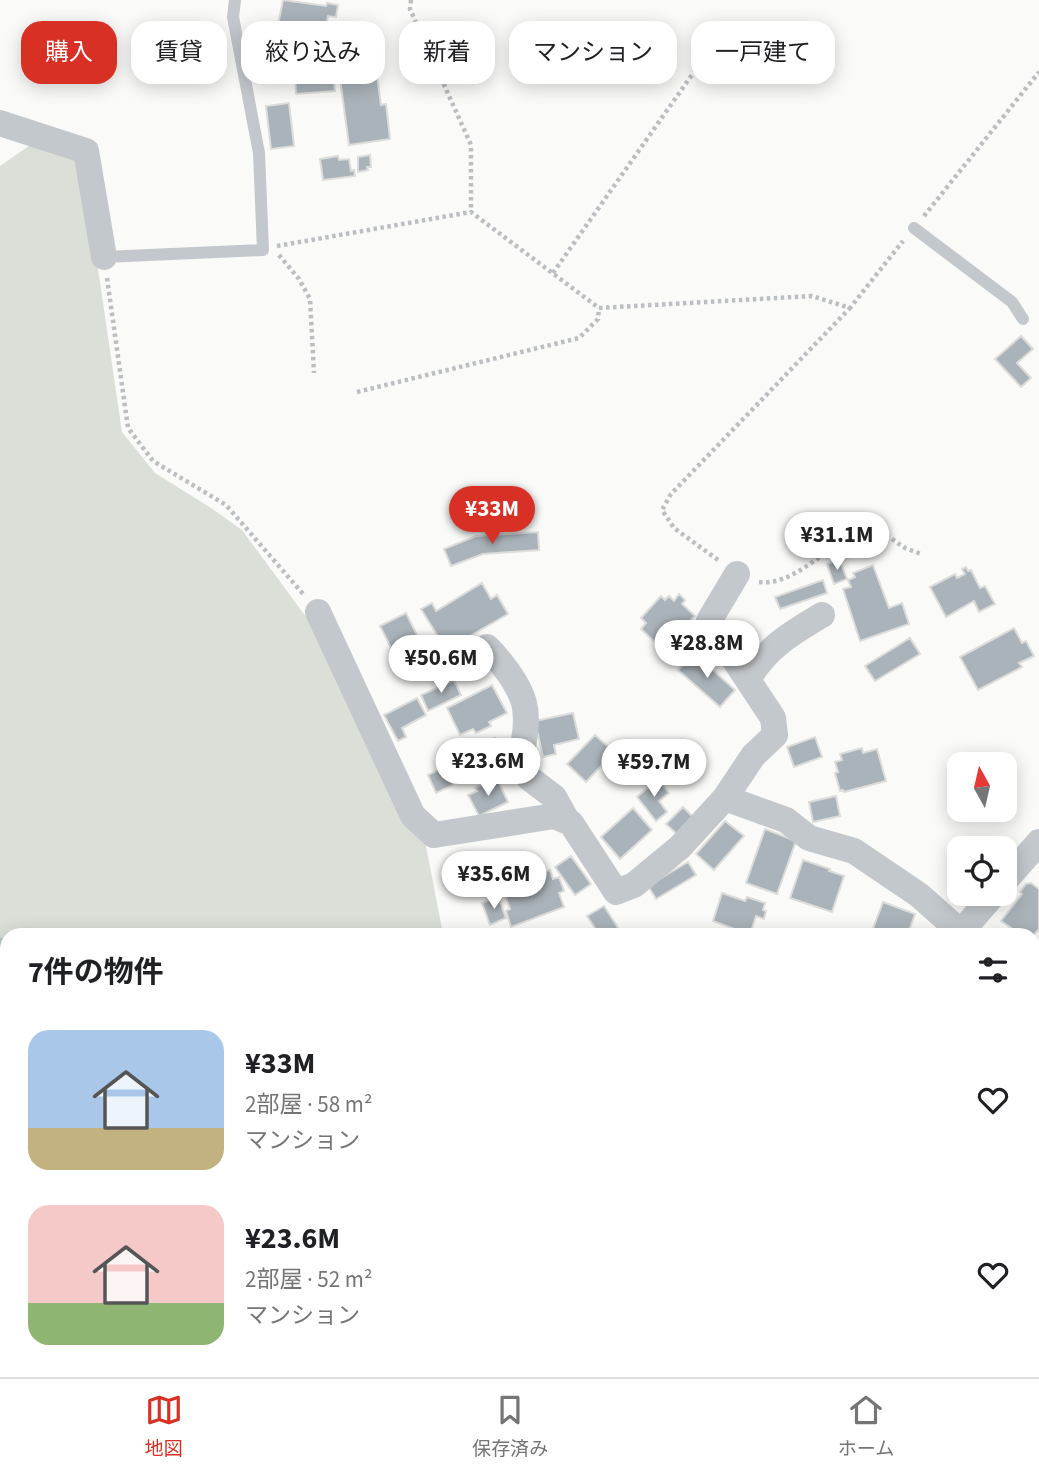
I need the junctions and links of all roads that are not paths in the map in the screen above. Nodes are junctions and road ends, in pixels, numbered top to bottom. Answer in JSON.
{"nodes":[{"id":1,"x":235,"y":0,"type":"edge"},
{"id":2,"x":0,"y":123,"type":"edge"},
{"id":3,"x":914,"y":228,"type":"road end"},
{"id":4,"x":104,"y":257,"type":"joint"},
{"id":5,"x":1023,"y":319,"type":"dead end"},
{"id":6,"x":737,"y":574,"type":"road end"},
{"id":7,"x":318,"y":612,"type":"road end"},
{"id":8,"x":821,"y":615,"type":"dead end"},
{"id":9,"x":487,"y":647,"type":"dead end"},
{"id":10,"x":748,"y":679,"type":"junction"},
{"id":11,"x":725,"y":798,"type":"junction"},
{"id":12,"x":568,"y":822,"type":"junction"},
{"id":13,"x":1039,"y":842,"type":"edge"},
{"id":14,"x":1017,"y":867,"type":"edge"},
{"id":15,"x":984,"y":906,"type":"edge"},
{"id":16,"x":956,"y":928,"type":"edge"},
{"id":17,"x":966,"y":928,"type":"edge"}],
"edges":[{"from":1,"to":4,"type":"lane"},
{"from":2,"to":4,"type":"street"},
{"from":3,"to":5,"type":"lane"},
{"from":6,"to":10,"type":"street"},
{"from":7,"to":12,"type":"street"},
{"from":8,"to":10,"type":"street"},
{"from":9,"to":12,"type":"street"},
{"from":10,"to":11,"type":"street"},
{"from":11,"to":12,"type":"street"},
{"from":11,"to":16,"type":"street"},
{"from":13,"to":14,"type":"street"},
{"from":15,"to":17,"type":"street"}]}
